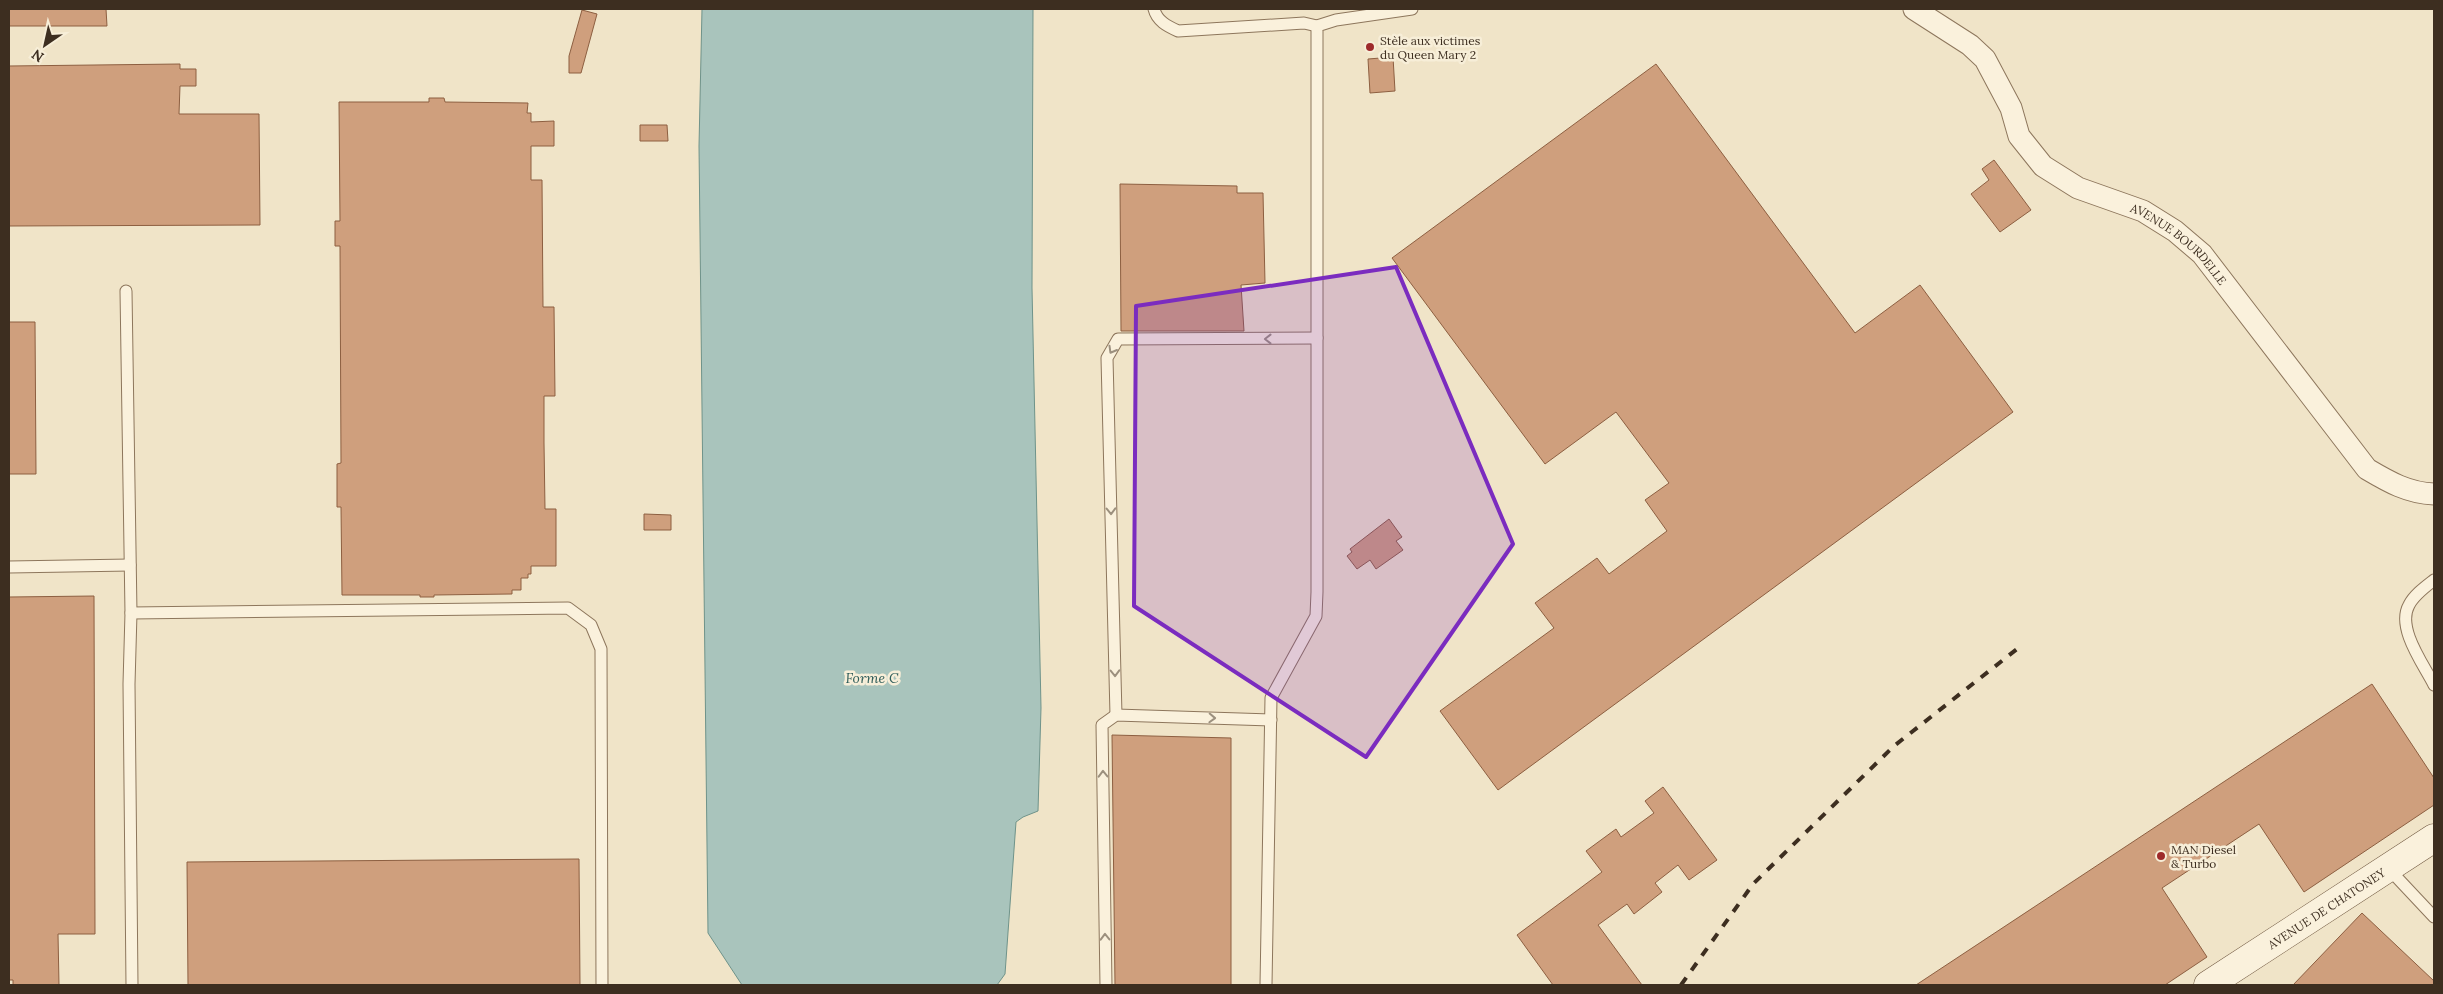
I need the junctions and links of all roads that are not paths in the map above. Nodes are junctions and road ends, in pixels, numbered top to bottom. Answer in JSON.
{"nodes":[{"id":1,"x":1154,"y":9,"type":"edge"},
{"id":2,"x":1412,"y":9,"type":"edge"},
{"id":3,"x":1914,"y":9,"type":"edge"},
{"id":4,"x":1317,"y":26,"type":"junction"},
{"id":5,"x":126,"y":290,"type":"dead end"},
{"id":6,"x":1317,"y":338,"type":"junction"},
{"id":7,"x":2434,"y":494,"type":"edge"},
{"id":8,"x":130,"y":566,"type":"junction"},
{"id":9,"x":9,"y":567,"type":"edge"},
{"id":10,"x":2434,"y":580,"type":"edge"},
{"id":11,"x":131,"y":613,"type":"junction"},
{"id":12,"x":2434,"y":684,"type":"edge"},
{"id":13,"x":1116,"y":714,"type":"junction"},
{"id":14,"x":1271,"y":720,"type":"junction"},
{"id":15,"x":2434,"y":838,"type":"edge"},
{"id":16,"x":2388,"y":868,"type":"junction"},
{"id":17,"x":2434,"y":917,"type":"edge"},
{"id":18,"x":132,"y":985,"type":"edge"},
{"id":19,"x":602,"y":985,"type":"edge"},
{"id":20,"x":1106,"y":985,"type":"edge"},
{"id":21,"x":1266,"y":985,"type":"edge"},
{"id":22,"x":2208,"y":985,"type":"edge"}],
"edges":[{"from":1,"to":4,"type":"lane"},
{"from":2,"to":4,"type":"lane"},
{"from":3,"to":7,"type":"street","name":"AVENUE BOURDELLE"},
{"from":4,"to":6,"type":"lane"},
{"from":5,"to":8,"type":"lane"},
{"from":6,"to":13,"type":"lane","one_way":true},
{"from":6,"to":14,"type":"lane"},
{"from":8,"to":9,"type":"lane"},
{"from":8,"to":11,"type":"lane"},
{"from":10,"to":12,"type":"lane"},
{"from":11,"to":18,"type":"lane"},
{"from":11,"to":19,"type":"lane"},
{"from":13,"to":14,"type":"lane","one_way":true},
{"from":20,"to":13,"type":"lane","one_way":true},
{"from":14,"to":21,"type":"lane"},
{"from":15,"to":16,"type":"street"},
{"from":16,"to":17,"type":"lane","name":"AVENUE DE CHATONEY"},
{"from":16,"to":22,"type":"street","name":"AVENUE DE CHATONEY"}]}
